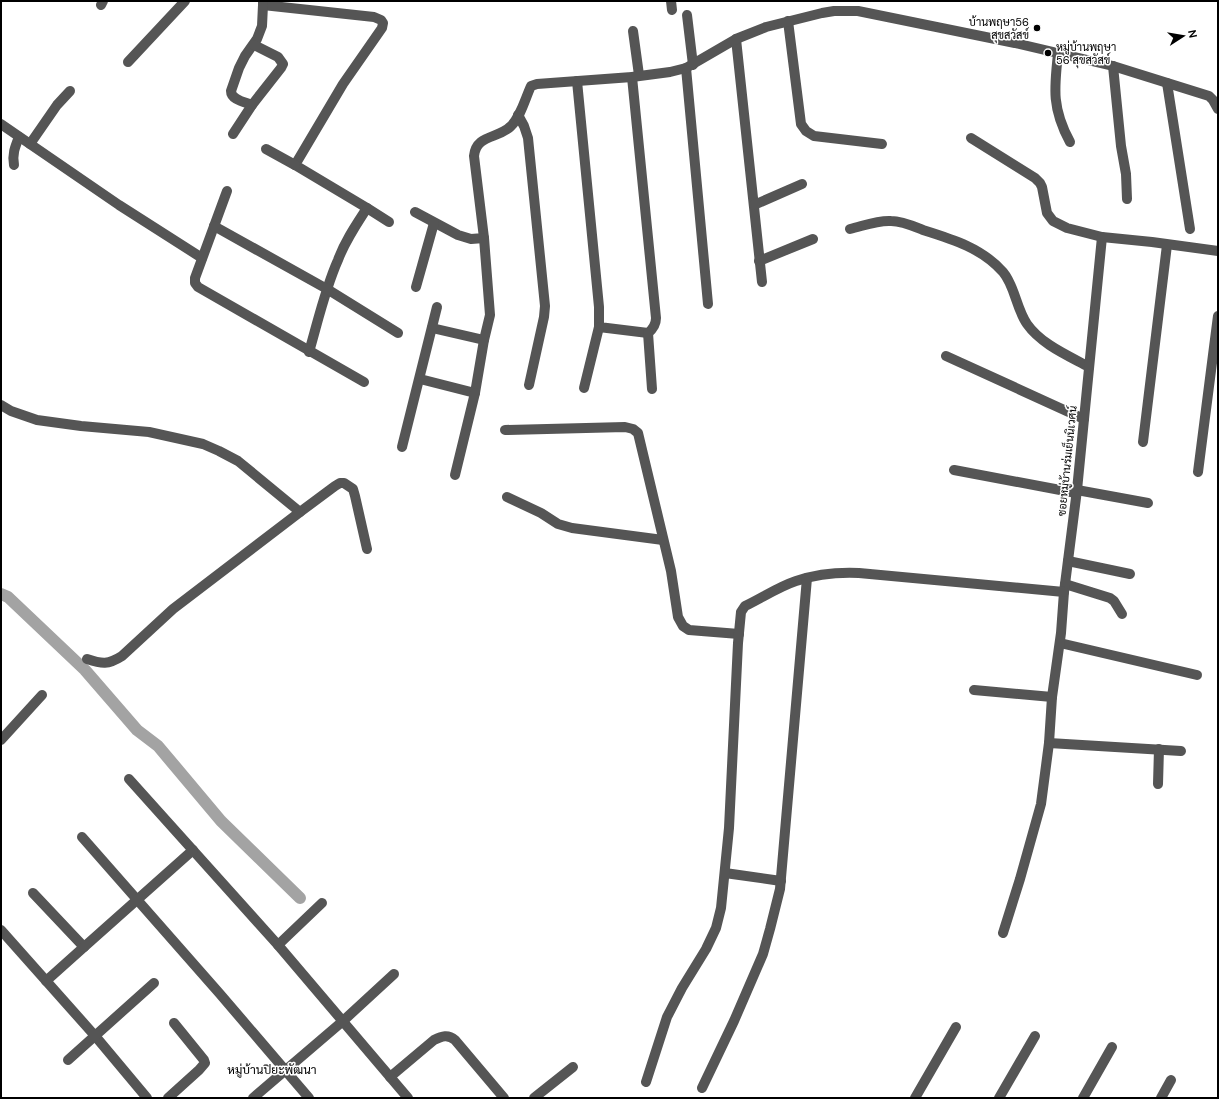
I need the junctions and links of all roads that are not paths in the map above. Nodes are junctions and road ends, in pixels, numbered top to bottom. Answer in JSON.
{"nodes":[{"id":1,"x":185,"y":1,"type":"edge"},
{"id":2,"x":263,"y":3,"type":"edge"},
{"id":3,"x":687,"y":15,"type":"dead end"},
{"id":4,"x":788,"y":21,"type":"junction"},
{"id":5,"x":633,"y":31,"type":"dead end"},
{"id":6,"x":736,"y":39,"type":"junction"},
{"id":7,"x":254,"y":45,"type":"junction"},
{"id":8,"x":1058,"y":54,"type":"junction"},
{"id":9,"x":128,"y":62,"type":"dead end"},
{"id":10,"x":690,"y":66,"type":"junction"},
{"id":11,"x":1113,"y":66,"type":"junction"},
{"id":12,"x":636,"y":76,"type":"junction"},
{"id":13,"x":577,"y":81,"type":"junction"},
{"id":14,"x":1167,"y":83,"type":"junction"},
{"id":15,"x":70,"y":91,"type":"dead end"},
{"id":16,"x":252,"y":105,"type":"junction"},
{"id":17,"x":1218,"y":109,"type":"edge"},
{"id":18,"x":518,"y":115,"type":"junction"},
{"id":19,"x":1,"y":124,"type":"edge"},
{"id":20,"x":233,"y":134,"type":"dead end"},
{"id":21,"x":19,"y":137,"type":"junction"},
{"id":22,"x":971,"y":138,"type":"dead end"},
{"id":23,"x":1070,"y":142,"type":"dead end"},
{"id":24,"x":30,"y":144,"type":"junction"},
{"id":25,"x":882,"y":144,"type":"dead end"},
{"id":26,"x":266,"y":148,"type":"dead end"},
{"id":27,"x":14,"y":165,"type":"dead end"},
{"id":28,"x":296,"y":165,"type":"junction"},
{"id":29,"x":802,"y":184,"type":"dead end"},
{"id":30,"x":227,"y":191,"type":"dead end"},
{"id":31,"x":1127,"y":199,"type":"dead end"},
{"id":32,"x":754,"y":205,"type":"junction"},
{"id":33,"x":367,"y":208,"type":"junction"},
{"id":34,"x":415,"y":212,"type":"dead end"},
{"id":35,"x":389,"y":222,"type":"dead end"},
{"id":36,"x":434,"y":223,"type":"junction"},
{"id":37,"x":214,"y":226,"type":"junction"},
{"id":38,"x":1190,"y":228,"type":"dead end"},
{"id":39,"x":850,"y":229,"type":"dead end"},
{"id":40,"x":484,"y":238,"type":"junction"},
{"id":41,"x":1102,"y":238,"type":"junction"},
{"id":42,"x":813,"y":239,"type":"dead end"},
{"id":43,"x":1167,"y":245,"type":"junction"},
{"id":44,"x":1218,"y":251,"type":"edge"},
{"id":45,"x":202,"y":258,"type":"junction"},
{"id":46,"x":760,"y":261,"type":"junction"},
{"id":47,"x":762,"y":282,"type":"dead end"},
{"id":48,"x":416,"y":287,"type":"dead end"},
{"id":49,"x":327,"y":289,"type":"junction"},
{"id":50,"x":708,"y":304,"type":"dead end"},
{"id":51,"x":437,"y":307,"type":"dead end"},
{"id":52,"x":1218,"y":316,"type":"edge"},
{"id":53,"x":599,"y":327,"type":"junction"},
{"id":54,"x":432,"y":328,"type":"junction"},
{"id":55,"x":398,"y":333,"type":"dead end"},
{"id":56,"x":648,"y":333,"type":"junction"},
{"id":57,"x":484,"y":340,"type":"junction"},
{"id":58,"x":309,"y":352,"type":"junction"},
{"id":59,"x":946,"y":356,"type":"dead end"},
{"id":60,"x":1088,"y":367,"type":"junction"},
{"id":61,"x":420,"y":380,"type":"junction"},
{"id":62,"x":364,"y":382,"type":"dead end"},
{"id":63,"x":529,"y":385,"type":"dead end"},
{"id":64,"x":584,"y":388,"type":"dead end"},
{"id":65,"x":652,"y":389,"type":"dead end"},
{"id":66,"x":475,"y":393,"type":"junction"},
{"id":67,"x":1,"y":406,"type":"edge"},
{"id":68,"x":1084,"y":419,"type":"junction"},
{"id":69,"x":505,"y":430,"type":"dead end"},
{"id":70,"x":1143,"y":442,"type":"dead end"},
{"id":71,"x":402,"y":447,"type":"dead end"},
{"id":72,"x":954,"y":470,"type":"dead end"},
{"id":73,"x":1198,"y":472,"type":"dead end"},
{"id":74,"x":455,"y":475,"type":"dead end"},
{"id":75,"x":1077,"y":492,"type":"junction"},
{"id":76,"x":507,"y":497,"type":"dead end"},
{"id":77,"x":1148,"y":503,"type":"dead end"},
{"id":78,"x":300,"y":512,"type":"junction"},
{"id":79,"x":663,"y":540,"type":"junction"},
{"id":80,"x":367,"y":550,"type":"dead end"},
{"id":81,"x":1068,"y":561,"type":"junction"},
{"id":82,"x":1130,"y":574,"type":"dead end"},
{"id":83,"x":807,"y":578,"type":"junction"},
{"id":84,"x":1065,"y":588,"type":"junction"},
{"id":85,"x":1122,"y":614,"type":"dead end"},
{"id":86,"x":739,"y":634,"type":"junction"},
{"id":87,"x":1060,"y":643,"type":"junction"},
{"id":88,"x":87,"y":659,"type":"dead end"},
{"id":89,"x":1197,"y":675,"type":"dead end"},
{"id":90,"x":974,"y":690,"type":"dead end"},
{"id":91,"x":42,"y":695,"type":"dead end"},
{"id":92,"x":1052,"y":697,"type":"junction"},
{"id":93,"x":1,"y":740,"type":"edge"},
{"id":94,"x":1049,"y":743,"type":"junction"},
{"id":95,"x":1159,"y":749,"type":"junction"},
{"id":96,"x":1181,"y":751,"type":"dead end"},
{"id":97,"x":129,"y":779,"type":"dead end"},
{"id":98,"x":1158,"y":784,"type":"dead end"},
{"id":99,"x":82,"y":837,"type":"dead end"},
{"id":100,"x":193,"y":850,"type":"junction"},
{"id":101,"x":725,"y":873,"type":"junction"},
{"id":102,"x":780,"y":881,"type":"junction"},
{"id":103,"x":34,"y":893,"type":"dead end"},
{"id":104,"x":138,"y":899,"type":"junction"},
{"id":105,"x":322,"y":903,"type":"dead end"},
{"id":106,"x":1,"y":930,"type":"edge"},
{"id":107,"x":1003,"y":933,"type":"dead end"},
{"id":108,"x":278,"y":945,"type":"junction"},
{"id":109,"x":84,"y":947,"type":"junction"},
{"id":110,"x":394,"y":974,"type":"dead end"},
{"id":111,"x":46,"y":981,"type":"junction"},
{"id":112,"x":154,"y":983,"type":"dead end"},
{"id":113,"x":343,"y":1021,"type":"junction"},
{"id":114,"x":174,"y":1023,"type":"dead end"},
{"id":115,"x":956,"y":1027,"type":"dead end"},
{"id":116,"x":1035,"y":1036,"type":"dead end"},
{"id":117,"x":96,"y":1037,"type":"junction"},
{"id":118,"x":1112,"y":1047,"type":"dead end"},
{"id":119,"x":68,"y":1060,"type":"dead end"},
{"id":120,"x":573,"y":1067,"type":"dead end"},
{"id":121,"x":286,"y":1070,"type":"junction"},
{"id":122,"x":390,"y":1077,"type":"junction"},
{"id":123,"x":1171,"y":1080,"type":"dead end"},
{"id":124,"x":646,"y":1082,"type":"dead end"},
{"id":125,"x":702,"y":1088,"type":"dead end"},
{"id":126,"x":147,"y":1098,"type":"edge"},
{"id":127,"x":168,"y":1098,"type":"edge"},
{"id":128,"x":253,"y":1098,"type":"edge"},
{"id":129,"x":309,"y":1098,"type":"edge"},
{"id":130,"x":408,"y":1098,"type":"edge"},
{"id":131,"x":504,"y":1098,"type":"edge"},
{"id":132,"x":534,"y":1098,"type":"edge"},
{"id":133,"x":915,"y":1098,"type":"edge"},
{"id":134,"x":999,"y":1098,"type":"edge"},
{"id":135,"x":1083,"y":1098,"type":"edge"},
{"id":136,"x":1161,"y":1098,"type":"edge"}],
"edges":[{"from":1,"to":9,"type":"street"},
{"from":2,"to":7,"type":"street"},
{"from":2,"to":28,"type":"street"},
{"from":3,"to":10,"type":"street"},
{"from":4,"to":6,"type":"street"},
{"from":4,"to":8,"type":"street"},
{"from":4,"to":25,"type":"street"},
{"from":5,"to":12,"type":"street"},
{"from":6,"to":10,"type":"street"},
{"from":6,"to":32,"type":"street"},
{"from":7,"to":16,"type":"street"},
{"from":7,"to":16,"type":"street"},
{"from":8,"to":11,"type":"street"},
{"from":8,"to":23,"type":"street"},
{"from":10,"to":12,"type":"street"},
{"from":10,"to":50,"type":"street"},
{"from":11,"to":14,"type":"street"},
{"from":11,"to":31,"type":"street"},
{"from":12,"to":13,"type":"street"},
{"from":12,"to":56,"type":"street"},
{"from":13,"to":18,"type":"street"},
{"from":13,"to":53,"type":"street"},
{"from":14,"to":17,"type":"street"},
{"from":14,"to":38,"type":"street"},
{"from":15,"to":24,"type":"street"},
{"from":16,"to":20,"type":"street"},
{"from":18,"to":40,"type":"street"},
{"from":18,"to":63,"type":"street"},
{"from":19,"to":21,"type":"street"},
{"from":21,"to":24,"type":"street"},
{"from":21,"to":27,"type":"street"},
{"from":22,"to":41,"type":"street"},
{"from":24,"to":45,"type":"street"},
{"from":26,"to":28,"type":"street"},
{"from":28,"to":33,"type":"street"},
{"from":29,"to":32,"type":"street"},
{"from":30,"to":37,"type":"street"},
{"from":32,"to":46,"type":"street"},
{"from":33,"to":35,"type":"street"},
{"from":33,"to":49,"type":"street"},
{"from":34,"to":36,"type":"street"},
{"from":36,"to":40,"type":"street"},
{"from":36,"to":48,"type":"street"},
{"from":37,"to":45,"type":"street"},
{"from":37,"to":49,"type":"street"},
{"from":39,"to":60,"type":"street"},
{"from":40,"to":57,"type":"street"},
{"from":41,"to":43,"type":"street"},
{"from":41,"to":60,"type":"street","name":"ซอยหมู่บ้านร่มเย็นนิเวศน์"},
{"from":42,"to":46,"type":"street"},
{"from":43,"to":44,"type":"street"},
{"from":43,"to":70,"type":"street"},
{"from":45,"to":58,"type":"street"},
{"from":46,"to":47,"type":"street"},
{"from":49,"to":55,"type":"street"},
{"from":49,"to":58,"type":"street"},
{"from":51,"to":54,"type":"street"},
{"from":52,"to":73,"type":"street"},
{"from":53,"to":56,"type":"street"},
{"from":53,"to":64,"type":"street"},
{"from":54,"to":57,"type":"street"},
{"from":54,"to":61,"type":"street"},
{"from":56,"to":65,"type":"street"},
{"from":57,"to":66,"type":"street"},
{"from":58,"to":62,"type":"street"},
{"from":59,"to":68,"type":"street"},
{"from":60,"to":68,"type":"street","name":"ซอยหมู่บ้านร่มเย็นนิเวศน์"},
{"from":61,"to":66,"type":"street"},
{"from":61,"to":71,"type":"street"},
{"from":66,"to":74,"type":"street"},
{"from":67,"to":78,"type":"street"},
{"from":68,"to":75,"type":"street","name":"ซอยหมู่บ้านร่มเย็นนิเวศน์"},
{"from":69,"to":79,"type":"street"},
{"from":72,"to":75,"type":"street"},
{"from":75,"to":77,"type":"street"},
{"from":75,"to":81,"type":"street","name":"ซอยหมู่บ้านร่มเย็นนิเวศน์"},
{"from":76,"to":79,"type":"street"},
{"from":78,"to":80,"type":"street"},
{"from":78,"to":88,"type":"street"},
{"from":79,"to":86,"type":"street"},
{"from":81,"to":82,"type":"street"},
{"from":81,"to":84,"type":"street","name":"ซอยหมู่บ้านร่มเย็นนิเวศน์"},
{"from":83,"to":84,"type":"street"},
{"from":83,"to":86,"type":"street"},
{"from":83,"to":102,"type":"street"},
{"from":84,"to":85,"type":"street"},
{"from":84,"to":87,"type":"street","name":"ซอยหมู่บ้านร่มเย็นนิเวศน์"},
{"from":86,"to":101,"type":"street"},
{"from":87,"to":89,"type":"street"},
{"from":87,"to":92,"type":"street","name":"ซอยหมู่บ้านร่มเย็นนิเวศน์"},
{"from":90,"to":92,"type":"street"},
{"from":91,"to":93,"type":"street"},
{"from":92,"to":94,"type":"street","name":"ซอยหมู่บ้านร่มเย็นนิเวศน์"},
{"from":94,"to":95,"type":"street"},
{"from":94,"to":107,"type":"street","name":"ซอยหมู่บ้านร่มเย็นนิเวศน์"},
{"from":95,"to":96,"type":"street"},
{"from":95,"to":98,"type":"street"},
{"from":97,"to":100,"type":"street"},
{"from":99,"to":104,"type":"street"},
{"from":100,"to":104,"type":"street"},
{"from":100,"to":108,"type":"street"},
{"from":101,"to":102,"type":"street"},
{"from":101,"to":124,"type":"street"},
{"from":102,"to":125,"type":"street"},
{"from":103,"to":109,"type":"street"},
{"from":104,"to":109,"type":"street"},
{"from":104,"to":121,"type":"street"},
{"from":105,"to":108,"type":"street"},
{"from":106,"to":111,"type":"street"},
{"from":108,"to":113,"type":"street"},
{"from":109,"to":111,"type":"street"},
{"from":110,"to":113,"type":"street"},
{"from":111,"to":117,"type":"street"},
{"from":112,"to":117,"type":"street"},
{"from":113,"to":121,"type":"street"},
{"from":113,"to":122,"type":"street"},
{"from":114,"to":127,"type":"street"},
{"from":115,"to":133,"type":"street"},
{"from":116,"to":134,"type":"street"},
{"from":117,"to":119,"type":"street"},
{"from":117,"to":126,"type":"street"},
{"from":118,"to":135,"type":"street"},
{"from":120,"to":132,"type":"street"},
{"from":121,"to":128,"type":"street"},
{"from":121,"to":129,"type":"street"},
{"from":122,"to":130,"type":"street"},
{"from":122,"to":131,"type":"street"},
{"from":123,"to":136,"type":"street"}]}
